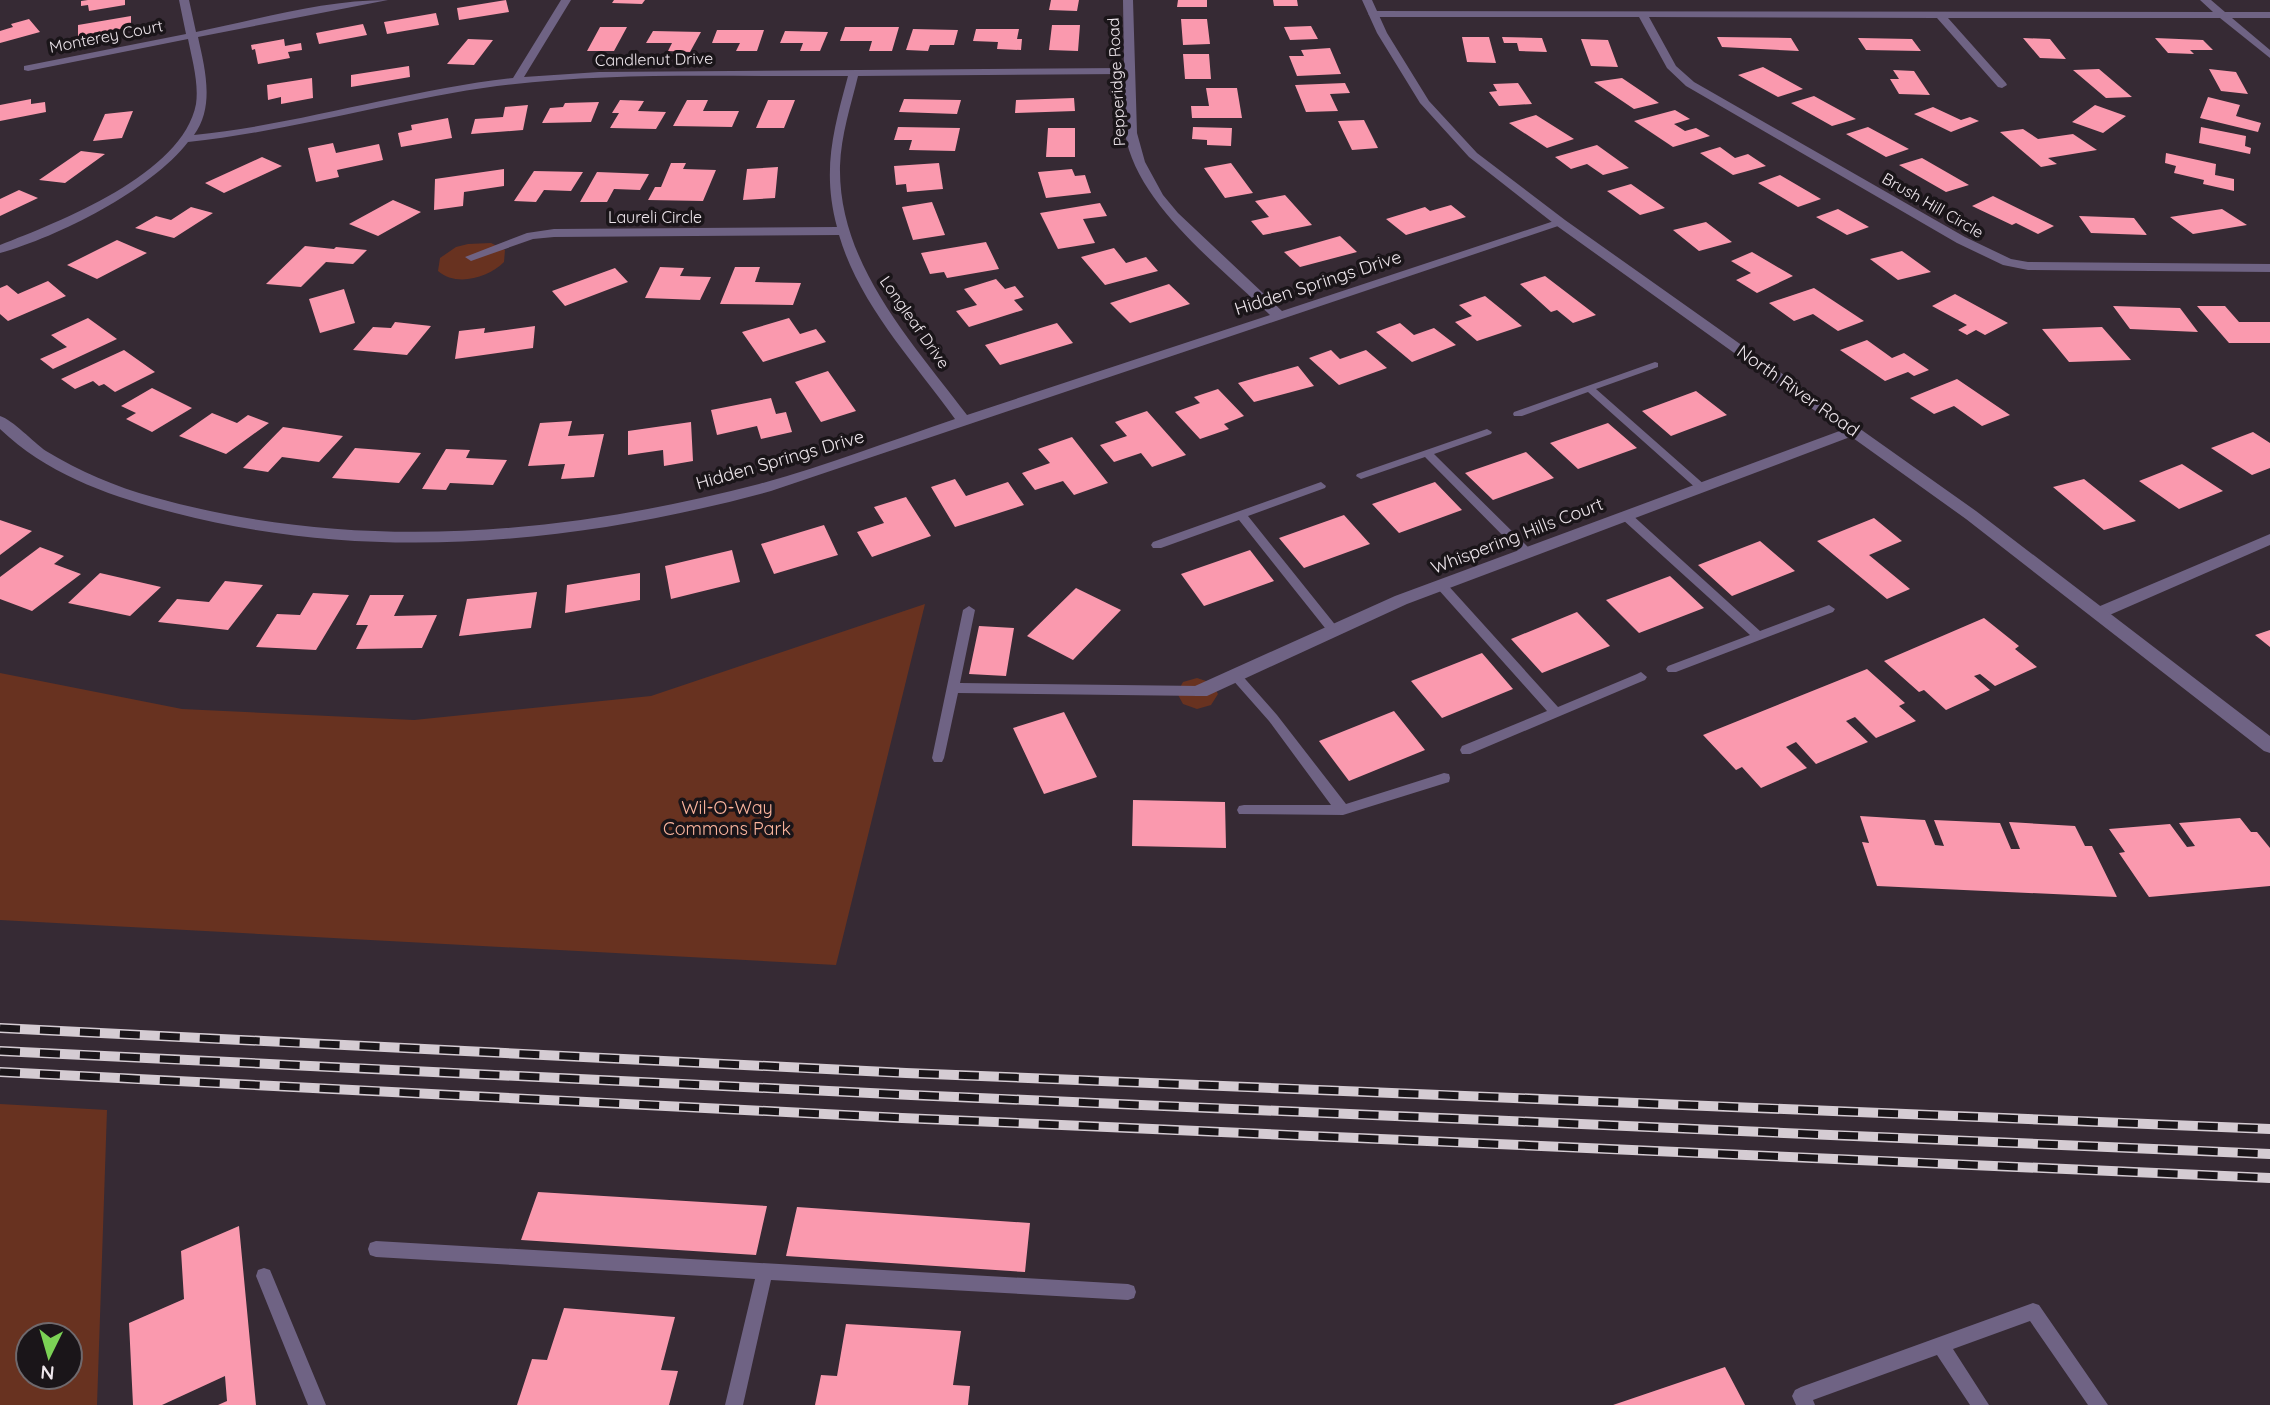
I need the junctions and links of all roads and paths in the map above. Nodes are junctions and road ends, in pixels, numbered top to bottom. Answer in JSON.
{"nodes":[{"id":1,"x":184,"y":0,"type":"edge"},
{"id":2,"x":383,"y":0,"type":"edge"},
{"id":3,"x":566,"y":0,"type":"edge"},
{"id":4,"x":1128,"y":0,"type":"edge"},
{"id":5,"x":1367,"y":0,"type":"edge"},
{"id":6,"x":2205,"y":0,"type":"edge"},
{"id":7,"x":1373,"y":14,"type":"junction"},
{"id":8,"x":1642,"y":14,"type":"junction"},
{"id":9,"x":1940,"y":15,"type":"junction"},
{"id":10,"x":2223,"y":15,"type":"junction"},
{"id":11,"x":2270,"y":15,"type":"edge"},
{"id":12,"x":191,"y":36,"type":"junction"},
{"id":13,"x":2270,"y":55,"type":"edge"},
{"id":14,"x":28,"y":68,"type":"dead end"},
{"id":15,"x":1130,"y":71,"type":"junction"},
{"id":16,"x":854,"y":73,"type":"junction"},
{"id":17,"x":517,"y":80,"type":"junction"},
{"id":18,"x":2002,"y":85,"type":"dead end"},
{"id":19,"x":184,"y":139,"type":"junction"},
{"id":20,"x":1561,"y":223,"type":"junction"},
{"id":21,"x":844,"y":231,"type":"junction"},
{"id":22,"x":0,"y":249,"type":"edge"},
{"id":23,"x":471,"y":257,"type":"dead end"},
{"id":24,"x":2028,"y":266,"type":"junction"},
{"id":25,"x":2270,"y":268,"type":"edge"},
{"id":26,"x":2030,"y":282,"type":"dead end"},
{"id":27,"x":1279,"y":316,"type":"junction"},
{"id":28,"x":1655,"y":365,"type":"dead end"},
{"id":29,"x":1590,"y":389,"type":"junction"},
{"id":30,"x":1518,"y":414,"type":"dead end"},
{"id":31,"x":0,"y":421,"type":"edge"},
{"id":32,"x":965,"y":422,"type":"junction"},
{"id":33,"x":1853,"y":431,"type":"junction"},
{"id":34,"x":1487,"y":432,"type":"dead end"},
{"id":35,"x":1427,"y":453,"type":"junction"},
{"id":36,"x":1361,"y":476,"type":"dead end"},
{"id":37,"x":1321,"y":486,"type":"dead end"},
{"id":38,"x":1702,"y":488,"type":"junction"},
{"id":39,"x":1241,"y":515,"type":"junction"},
{"id":40,"x":1626,"y":516,"type":"junction"},
{"id":41,"x":2270,"y":539,"type":"edge"},
{"id":42,"x":1157,"y":545,"type":"dead end"},
{"id":43,"x":1527,"y":553,"type":"junction"},
{"id":44,"x":1441,"y":585,"type":"junction"},
{"id":45,"x":1829,"y":609,"type":"dead end"},
{"id":46,"x":969,"y":610,"type":"dead end"},
{"id":47,"x":2099,"y":613,"type":"junction"},
{"id":48,"x":1333,"y":629,"type":"junction"},
{"id":49,"x":1759,"y":636,"type":"junction"},
{"id":50,"x":1672,"y":669,"type":"dead end"},
{"id":51,"x":1235,"y":675,"type":"junction"},
{"id":52,"x":1641,"y":677,"type":"dead end"},
{"id":53,"x":953,"y":688,"type":"junction"},
{"id":54,"x":1201,"y":691,"type":"joint"},
{"id":55,"x":1556,"y":713,"type":"junction"},
{"id":56,"x":2270,"y":746,"type":"edge"},
{"id":57,"x":1466,"y":750,"type":"dead end"},
{"id":58,"x":938,"y":758,"type":"dead end"},
{"id":59,"x":1444,"y":778,"type":"dead end"},
{"id":60,"x":1244,"y":810,"type":"dead end"},
{"id":61,"x":1343,"y":810,"type":"junction"},
{"id":62,"x":376,"y":1249,"type":"dead end"},
{"id":63,"x":765,"y":1271,"type":"junction"},
{"id":64,"x":264,"y":1276,"type":"dead end"},
{"id":65,"x":1128,"y":1292,"type":"dead end"},
{"id":66,"x":1941,"y":1345,"type":"junction"},
{"id":67,"x":317,"y":1405,"type":"edge"},
{"id":68,"x":734,"y":1405,"type":"edge"},
{"id":69,"x":1806,"y":1405,"type":"edge"},
{"id":70,"x":1980,"y":1405,"type":"edge"},
{"id":71,"x":2099,"y":1405,"type":"edge"}],
"edges":[{"from":1,"to":12,"type":"street"},
{"from":2,"to":12,"type":"street","name":"Monterey Court"},
{"from":3,"to":17,"type":"street"},
{"from":4,"to":15,"type":"street","name":"Pepperidge Road"},
{"from":5,"to":7,"type":"street","name":"North River Road"},
{"from":6,"to":10,"type":"street"},
{"from":7,"to":8,"type":"street"},
{"from":7,"to":20,"type":"street","name":"North River Road"},
{"from":8,"to":9,"type":"street"},
{"from":8,"to":24,"type":"street","name":"Brush Hill Circle"},
{"from":9,"to":10,"type":"street"},
{"from":9,"to":18,"type":"street"},
{"from":10,"to":11,"type":"street"},
{"from":10,"to":13,"type":"street"},
{"from":12,"to":14,"type":"street","name":"Monterey Court"},
{"from":12,"to":19,"type":"street"},
{"from":15,"to":16,"type":"street","name":"Candlenut Drive"},
{"from":15,"to":27,"type":"street","name":"Pepperidge Road"},
{"from":16,"to":17,"type":"street","name":"Candlenut Drive"},
{"from":16,"to":21,"type":"street","name":"Longleaf Drive"},
{"from":17,"to":19,"type":"street","name":"Candlenut Drive"},
{"from":19,"to":22,"type":"street"},
{"from":20,"to":27,"type":"street","name":"Hidden Springs Drive"},
{"from":20,"to":33,"type":"street","name":"North River Road"},
{"from":21,"to":23,"type":"street","name":"Laureli Circle"},
{"from":21,"to":32,"type":"street","name":"Longleaf Drive"},
{"from":24,"to":25,"type":"street","name":"Brush Hill Circle"},
{"from":24,"to":26,"type":"street"},
{"from":27,"to":32,"type":"street","name":"Hidden Springs Drive"},
{"from":28,"to":29,"type":"lane"},
{"from":29,"to":30,"type":"lane"},
{"from":29,"to":38,"type":"lane"},
{"from":31,"to":32,"type":"street","name":"Hidden Springs Drive"},
{"from":33,"to":38,"type":"street","name":"Whispering Hills Court"},
{"from":33,"to":47,"type":"street","name":"North River Road"},
{"from":34,"to":35,"type":"lane"},
{"from":35,"to":36,"type":"lane"},
{"from":35,"to":43,"type":"lane"},
{"from":37,"to":39,"type":"lane"},
{"from":38,"to":40,"type":"street","name":"Whispering Hills Court"},
{"from":39,"to":42,"type":"lane"},
{"from":39,"to":48,"type":"lane"},
{"from":40,"to":43,"type":"street","name":"Whispering Hills Court"},
{"from":40,"to":49,"type":"lane"},
{"from":41,"to":47,"type":"street"},
{"from":43,"to":44,"type":"street","name":"Whispering Hills Court"},
{"from":44,"to":48,"type":"street","name":"Whispering Hills Court"},
{"from":44,"to":55,"type":"lane"},
{"from":45,"to":49,"type":"lane"},
{"from":46,"to":53,"type":"lane"},
{"from":47,"to":56,"type":"street","name":"North River Road"},
{"from":48,"to":51,"type":"street","name":"Whispering Hills Court"},
{"from":49,"to":50,"type":"lane"},
{"from":51,"to":54,"type":"street","name":"Whispering Hills Court"},
{"from":51,"to":61,"type":"lane"},
{"from":52,"to":55,"type":"lane"},
{"from":53,"to":54,"type":"lane"},
{"from":53,"to":58,"type":"lane"},
{"from":55,"to":57,"type":"lane"},
{"from":59,"to":61,"type":"lane"},
{"from":60,"to":61,"type":"lane"},
{"from":62,"to":63,"type":"lane"},
{"from":63,"to":65,"type":"lane"},
{"from":63,"to":68,"type":"lane"},
{"from":64,"to":67,"type":"lane"},
{"from":66,"to":69,"type":"lane"},
{"from":66,"to":70,"type":"lane"},
{"from":66,"to":71,"type":"lane"}]}
